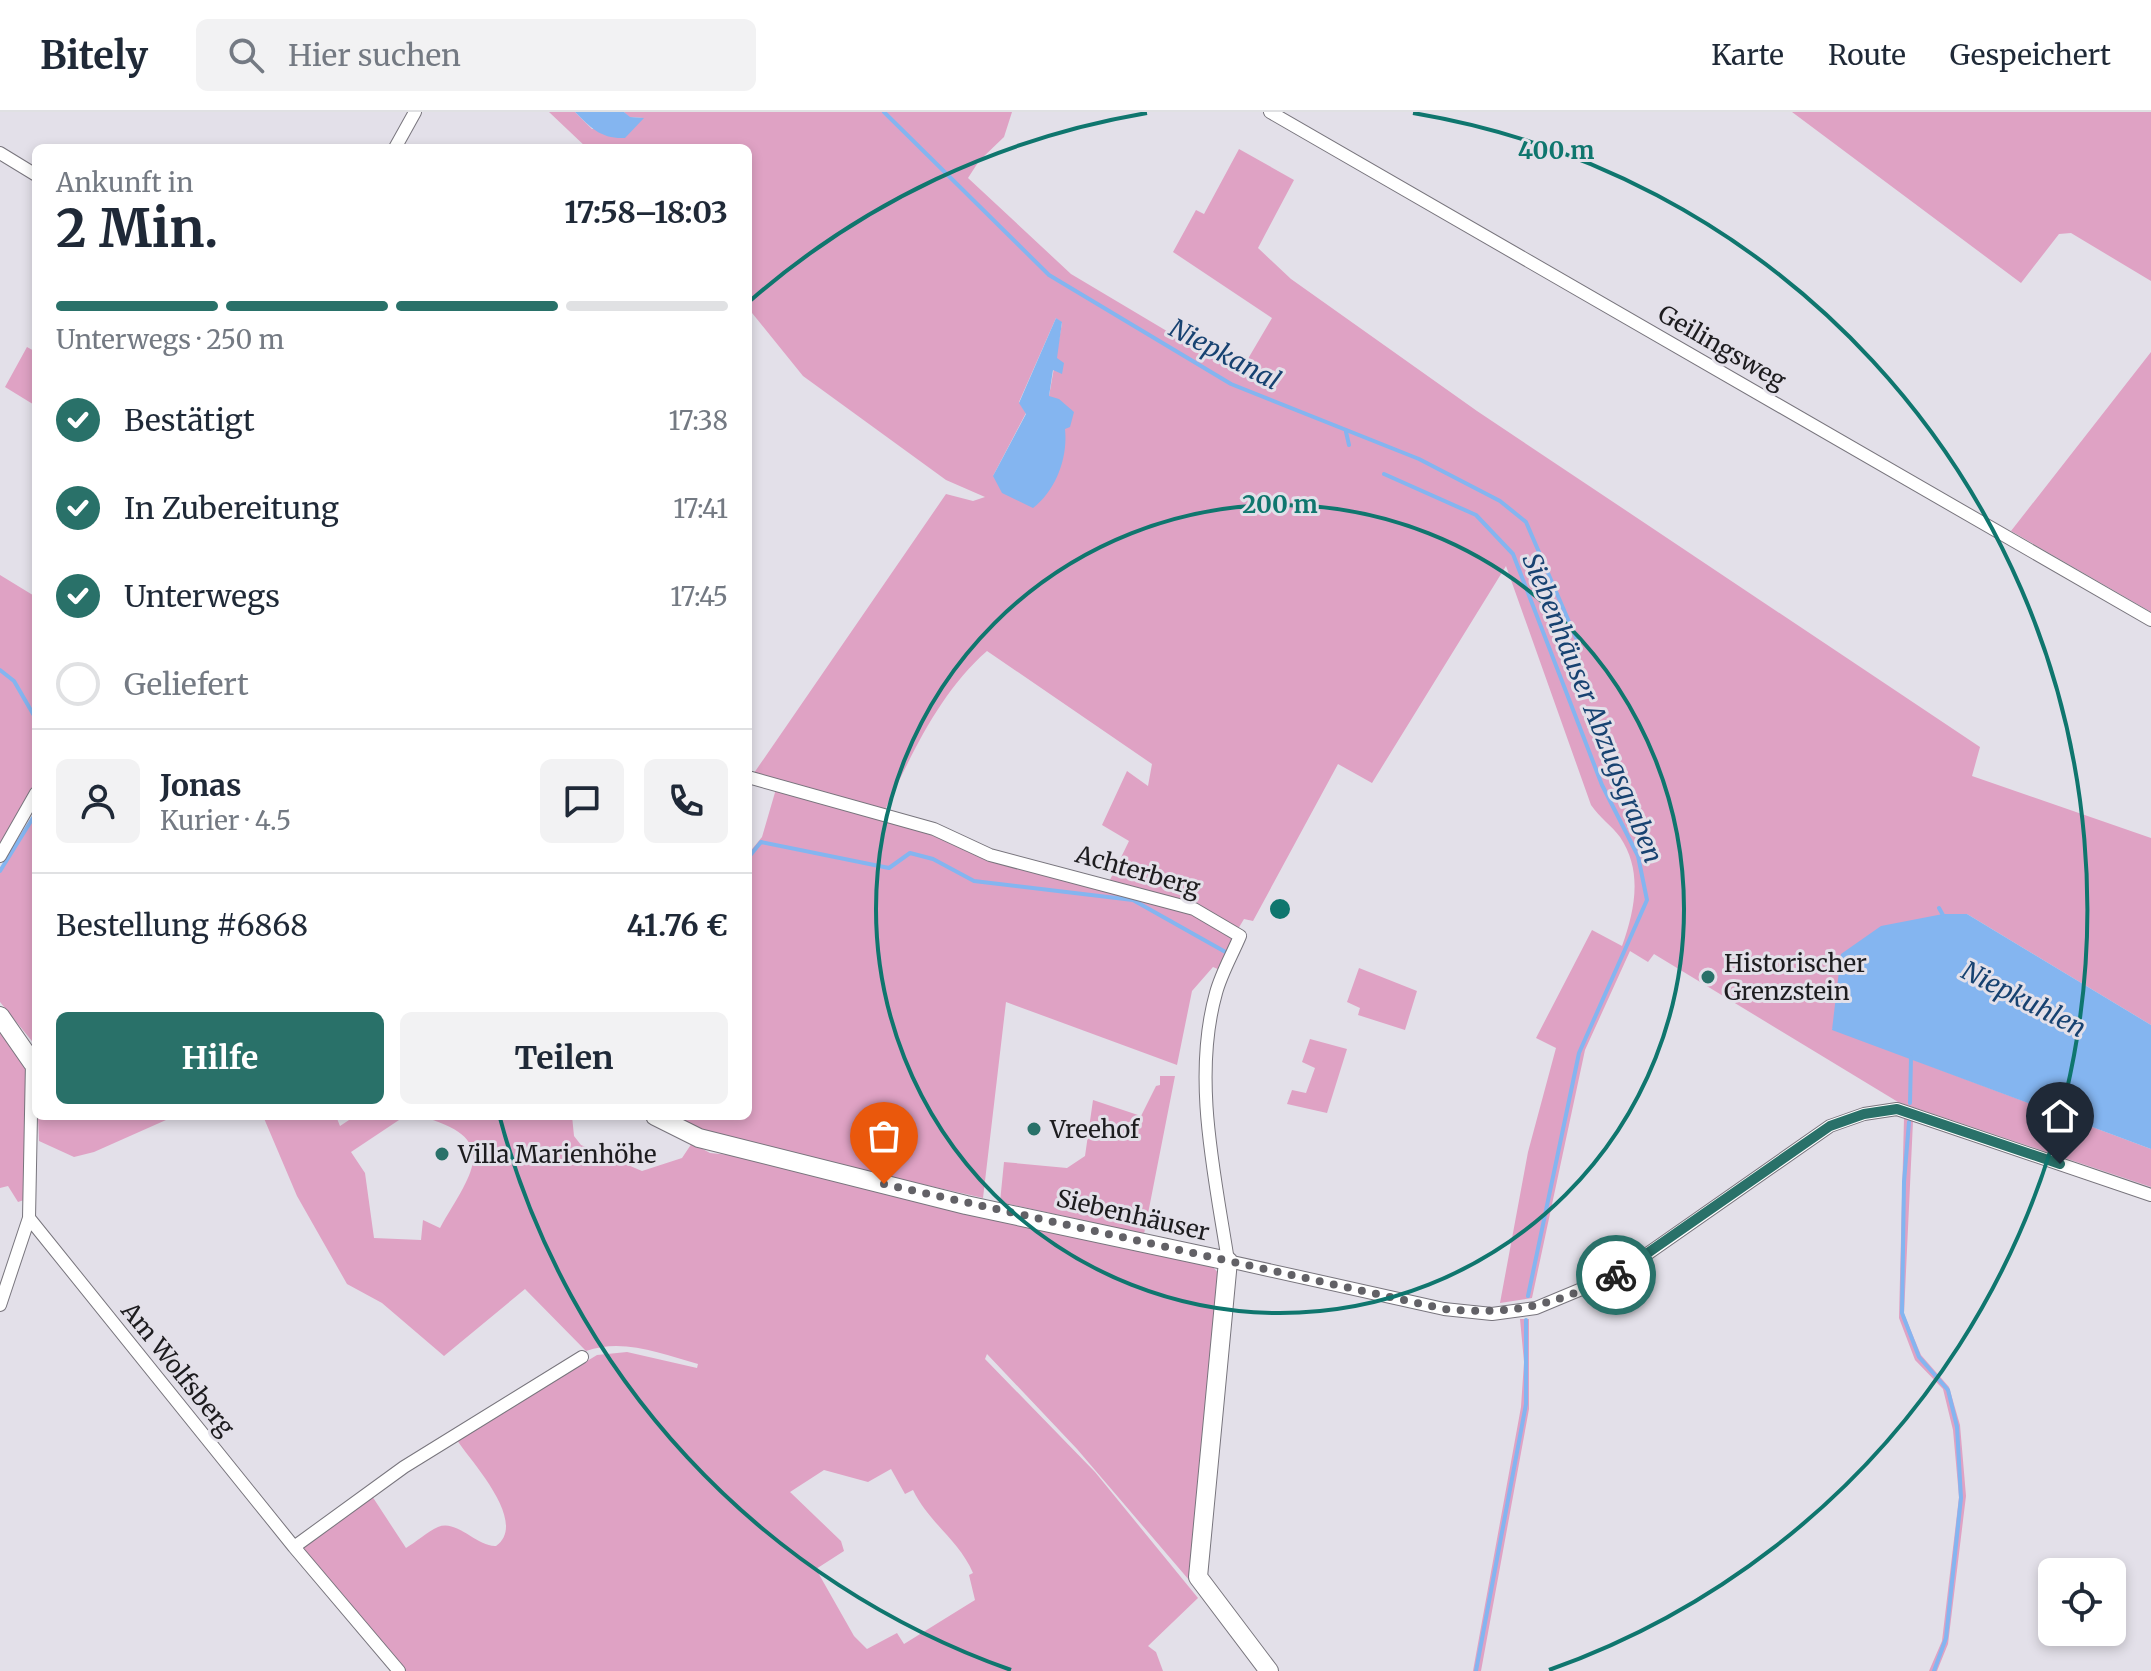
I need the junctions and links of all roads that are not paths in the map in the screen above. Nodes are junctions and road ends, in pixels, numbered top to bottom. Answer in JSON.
{"nodes":[{"id":1,"x":415,"y":112,"type":"edge"},
{"id":2,"x":1270,"y":112,"type":"edge"},
{"id":3,"x":397,"y":144,"type":"edge"},
{"id":4,"x":0,"y":153,"type":"edge"},
{"id":5,"x":32,"y":173,"type":"edge"},
{"id":6,"x":2151,"y":620,"type":"edge"},
{"id":7,"x":752,"y":778,"type":"edge"},
{"id":8,"x":32,"y":800,"type":"edge"},
{"id":9,"x":0,"y":856,"type":"edge"},
{"id":10,"x":0,"y":1016,"type":"edge"},
{"id":11,"x":32,"y":1059,"type":"edge"},
{"id":12,"x":32,"y":1120,"type":"edge"},
{"id":13,"x":663,"y":1120,"type":"edge"},
{"id":14,"x":2151,"y":1195,"type":"edge"},
{"id":15,"x":29,"y":1218,"type":"junction"},
{"id":16,"x":1228,"y":1261,"type":"junction"},
{"id":17,"x":0,"y":1305,"type":"edge"},
{"id":18,"x":582,"y":1357,"type":"dead end"},
{"id":19,"x":294,"y":1547,"type":"junction"},
{"id":20,"x":399,"y":1671,"type":"edge"},
{"id":21,"x":1269,"y":1671,"type":"edge"}],
"edges":[{"from":1,"to":3,"type":"street"},
{"from":2,"to":6,"type":"street","name":"Geilingsweg"},
{"from":4,"to":5,"type":"street"},
{"from":7,"to":16,"type":"street","name":"Achterberg"},
{"from":8,"to":9,"type":"street"},
{"from":10,"to":11,"type":"street"},
{"from":12,"to":15,"type":"street"},
{"from":13,"to":16,"type":"street","name":"Siebenhäuser"},
{"from":14,"to":16,"type":"street"},
{"from":15,"to":17,"type":"street"},
{"from":15,"to":19,"type":"street","name":"Am Wolfsberg"},
{"from":16,"to":21,"type":"street","name":"Siebenhäuser"},
{"from":18,"to":19,"type":"street"},
{"from":19,"to":20,"type":"street","name":"Am Wolfsberg"}]}
